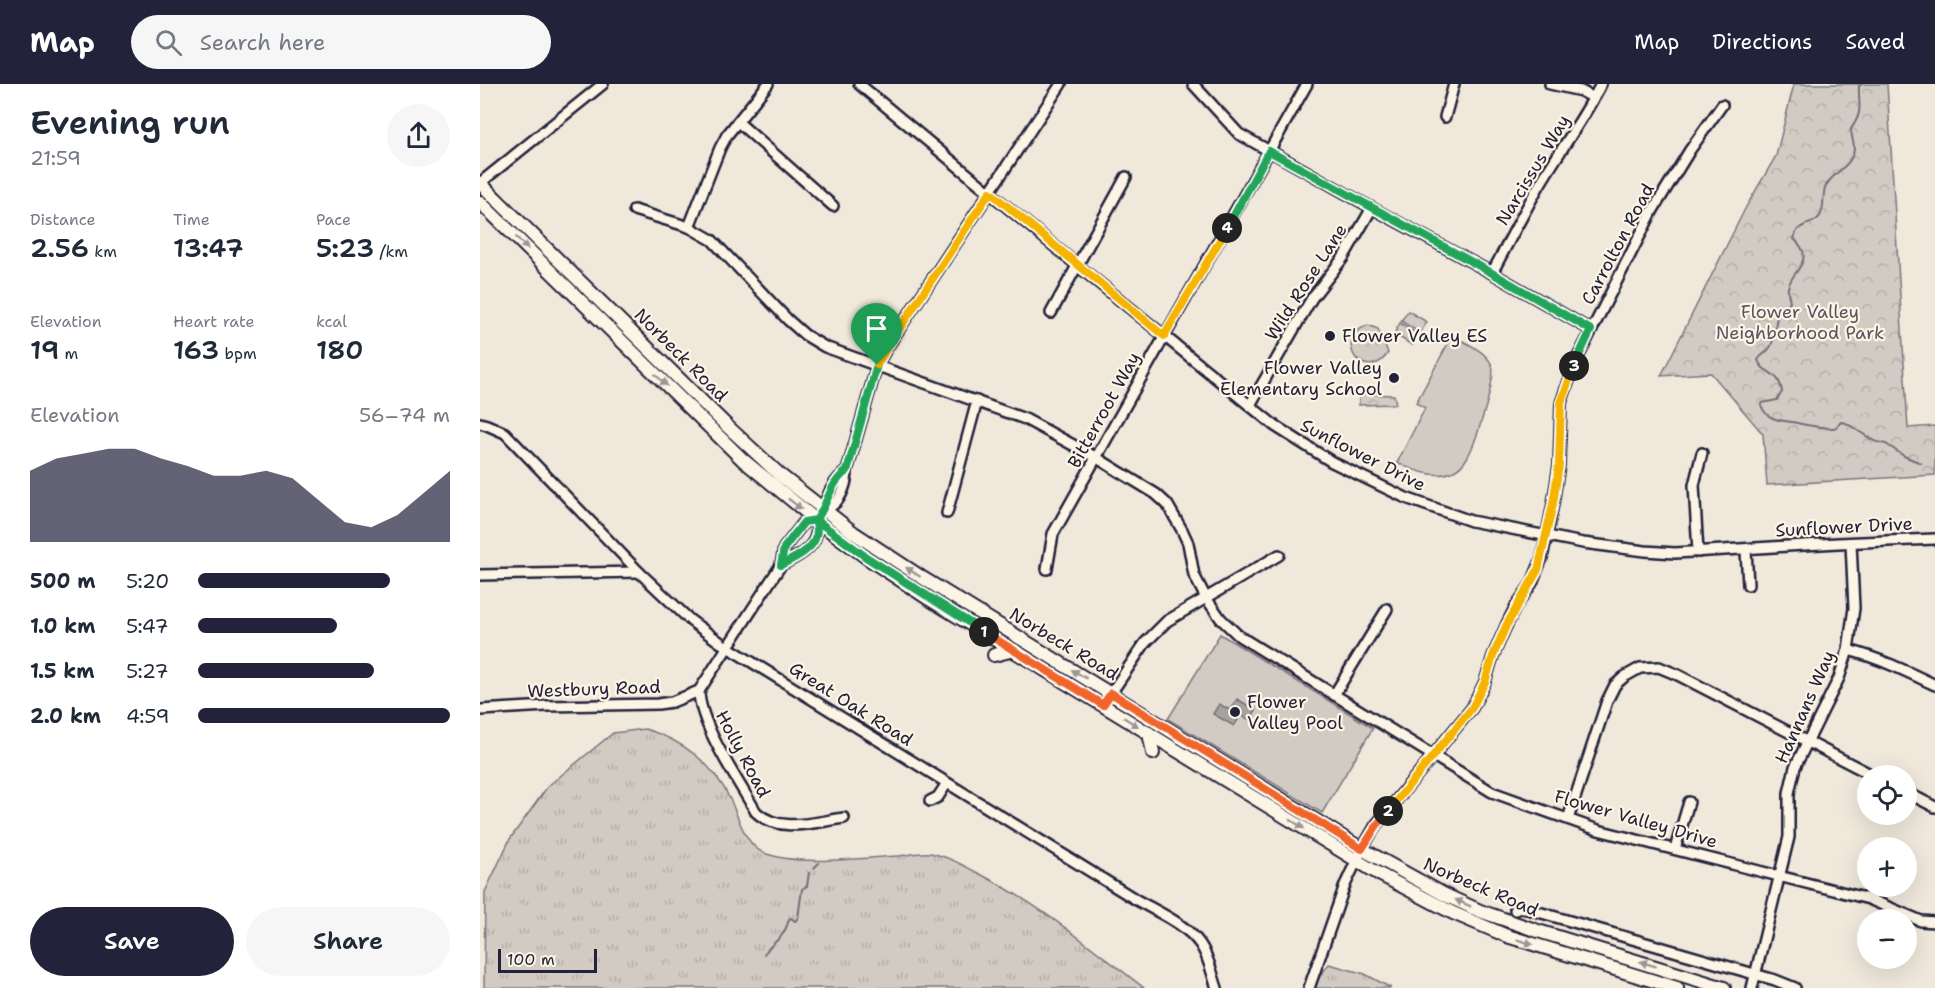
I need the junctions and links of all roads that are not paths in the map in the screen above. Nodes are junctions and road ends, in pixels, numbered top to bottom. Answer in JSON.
{"nodes":[{"id":1,"x":603,"y":84,"type":"edge"},
{"id":2,"x":768,"y":84,"type":"edge"},
{"id":3,"x":859,"y":84,"type":"edge"},
{"id":4,"x":1061,"y":84,"type":"edge"},
{"id":5,"x":1193,"y":84,"type":"edge"},
{"id":6,"x":1307,"y":84,"type":"edge"},
{"id":7,"x":1454,"y":84,"type":"edge"},
{"id":8,"x":1550,"y":84,"type":"edge"},
{"id":9,"x":1601,"y":84,"type":"edge"},
{"id":10,"x":1594,"y":98,"type":"junction"},
{"id":11,"x":1722,"y":105,"type":"dead end"},
{"id":12,"x":1445,"y":117,"type":"dead end"},
{"id":13,"x":738,"y":122,"type":"junction"},
{"id":14,"x":1269,"y":151,"type":"junction"},
{"id":15,"x":1126,"y":177,"type":"dead end"},
{"id":16,"x":480,"y":183,"type":"edge"},
{"id":17,"x":990,"y":192,"type":"junction"},
{"id":18,"x":480,"y":202,"type":"edge"},
{"id":19,"x":833,"y":206,"type":"dead end"},
{"id":20,"x":1372,"y":208,"type":"junction"},
{"id":21,"x":633,"y":210,"type":"dead end"},
{"id":22,"x":689,"y":227,"type":"junction"},
{"id":23,"x":1077,"y":265,"type":"junction"},
{"id":24,"x":1492,"y":273,"type":"junction"},
{"id":25,"x":1051,"y":313,"type":"dead end"},
{"id":26,"x":1591,"y":330,"type":"junction"},
{"id":27,"x":1164,"y":336,"type":"junction"},
{"id":28,"x":877,"y":365,"type":"junction"},
{"id":29,"x":977,"y":401,"type":"junction"},
{"id":30,"x":1250,"y":405,"type":"junction"},
{"id":31,"x":480,"y":423,"type":"edge"},
{"id":32,"x":1702,"y":453,"type":"dead end"},
{"id":33,"x":1097,"y":458,"type":"junction"},
{"id":34,"x":946,"y":513,"type":"dead end"},
{"id":35,"x":820,"y":515,"type":"junction"},
{"id":36,"x":1545,"y":536,"type":"junction"},
{"id":37,"x":1935,"y":539,"type":"edge"},
{"id":38,"x":1851,"y":543,"type":"junction"},
{"id":39,"x":1746,"y":550,"type":"junction"},
{"id":40,"x":1698,"y":552,"type":"junction"},
{"id":41,"x":1279,"y":555,"type":"dead end"},
{"id":42,"x":781,"y":565,"type":"junction"},
{"id":43,"x":1047,"y":568,"type":"dead end"},
{"id":44,"x":639,"y":572,"type":"junction"},
{"id":45,"x":480,"y":575,"type":"edge"},
{"id":46,"x":1748,"y":585,"type":"dead end"},
{"id":47,"x":1206,"y":598,"type":"junction"},
{"id":48,"x":1387,"y":609,"type":"dead end"},
{"id":49,"x":728,"y":646,"type":"junction"},
{"id":50,"x":1014,"y":650,"type":"junction"},
{"id":51,"x":1848,"y":650,"type":"junction"},
{"id":52,"x":994,"y":655,"type":"dead end"},
{"id":53,"x":1935,"y":686,"type":"edge"},
{"id":54,"x":699,"y":691,"type":"junction"},
{"id":55,"x":1111,"y":693,"type":"junction"},
{"id":56,"x":1334,"y":695,"type":"junction"},
{"id":57,"x":1103,"y":705,"type":"junction"},
{"id":58,"x":481,"y":710,"type":"edge"},
{"id":59,"x":1149,"y":733,"type":"junction"},
{"id":60,"x":1807,"y":741,"type":"junction"},
{"id":61,"x":1153,"y":753,"type":"dead end"},
{"id":62,"x":1432,"y":756,"type":"junction"},
{"id":63,"x":1857,"y":767,"type":"edge"},
{"id":64,"x":947,"y":783,"type":"junction"},
{"id":65,"x":1917,"y":798,"type":"edge"},
{"id":66,"x":930,"y":801,"type":"dead end"},
{"id":67,"x":1689,"y":802,"type":"dead end"},
{"id":68,"x":1935,"y":807,"type":"edge"},
{"id":69,"x":844,"y":818,"type":"dead end"},
{"id":70,"x":1568,"y":819,"type":"junction"},
{"id":71,"x":1675,"y":849,"type":"junction"},
{"id":72,"x":1359,"y":855,"type":"junction"},
{"id":73,"x":1780,"y":875,"type":"junction"},
{"id":74,"x":1515,"y":910,"type":"dead end"},
{"id":75,"x":1935,"y":922,"type":"edge"},
{"id":76,"x":1572,"y":956,"type":"junction"},
{"id":77,"x":1560,"y":963,"type":"dead end"},
{"id":78,"x":1756,"y":975,"type":"junction"},
{"id":79,"x":1217,"y":988,"type":"edge"},
{"id":80,"x":1309,"y":988,"type":"edge"},
{"id":81,"x":1677,"y":988,"type":"edge"},
{"id":82,"x":1724,"y":988,"type":"edge"},
{"id":83,"x":1752,"y":988,"type":"edge"},
{"id":84,"x":1795,"y":988,"type":"edge"}],
"edges":[{"from":1,"to":16,"type":"street"},
{"from":2,"to":13,"type":"street"},
{"from":3,"to":17,"type":"street","name":"Sunflower Drive"},
{"from":4,"to":17,"type":"street"},
{"from":5,"to":14,"type":"street"},
{"from":6,"to":14,"type":"street","name":"Bitterroot Way"},
{"from":7,"to":12,"type":"street"},
{"from":8,"to":10,"type":"street"},
{"from":9,"to":10,"type":"street","name":"Narcissus Way"},
{"from":10,"to":24,"type":"street","name":"Narcissus Way"},
{"from":11,"to":26,"type":"street","name":"Carrolton Road"},
{"from":13,"to":19,"type":"street"},
{"from":13,"to":22,"type":"street"},
{"from":14,"to":20,"type":"street"},
{"from":14,"to":27,"type":"street","name":"Bitterroot Way"},
{"from":15,"to":23,"type":"street"},
{"from":16,"to":35,"type":"main road","name":"Norbeck Road"},
{"from":17,"to":23,"type":"street","name":"Sunflower Drive"},
{"from":17,"to":28,"type":"street"},
{"from":18,"to":35,"type":"main road","name":"Norbeck Road","one_way":true},
{"from":20,"to":24,"type":"street"},
{"from":20,"to":30,"type":"street","name":"Wild Rose Lane"},
{"from":21,"to":22,"type":"street","name":"Flower Valley Drive"},
{"from":22,"to":28,"type":"street","name":"Flower Valley Drive"},
{"from":23,"to":25,"type":"street"},
{"from":23,"to":27,"type":"street","name":"Sunflower Drive"},
{"from":24,"to":26,"type":"street"},
{"from":26,"to":36,"type":"street","name":"Carrolton Road"},
{"from":27,"to":30,"type":"street","name":"Sunflower Drive"},
{"from":27,"to":33,"type":"street","name":"Bitterroot Way"},
{"from":28,"to":29,"type":"street","name":"Flower Valley Drive"},
{"from":28,"to":35,"type":"street"},
{"from":29,"to":33,"type":"street","name":"Flower Valley Drive"},
{"from":29,"to":34,"type":"street"},
{"from":30,"to":36,"type":"street","name":"Sunflower Drive"},
{"from":31,"to":44,"type":"street","name":"Great Oak Road"},
{"from":32,"to":40,"type":"street"},
{"from":33,"to":43,"type":"street","name":"Bitterroot Way"},
{"from":33,"to":47,"type":"street","name":"Flower Valley Drive"},
{"from":35,"to":42,"type":"street"},
{"from":35,"to":42,"type":"street"},
{"from":35,"to":50,"type":"main road","name":"Norbeck Road"},
{"from":55,"to":35,"type":"main road","name":"Norbeck Road","one_way":true},
{"from":36,"to":40,"type":"street","name":"Sunflower Drive"},
{"from":36,"to":62,"type":"street","name":"Carrolton Road"},
{"from":37,"to":38,"type":"street","name":"Sunflower Drive"},
{"from":38,"to":39,"type":"street","name":"Sunflower Drive"},
{"from":38,"to":51,"type":"street","name":"Hannans Way"},
{"from":39,"to":40,"type":"street","name":"Sunflower Drive"},
{"from":39,"to":46,"type":"street"},
{"from":41,"to":47,"type":"street"},
{"from":42,"to":49,"type":"street"},
{"from":44,"to":45,"type":"street"},
{"from":44,"to":49,"type":"street","name":"Great Oak Road"},
{"from":47,"to":55,"type":"street"},
{"from":47,"to":56,"type":"street","name":"Flower Valley Drive"},
{"from":48,"to":56,"type":"street"},
{"from":49,"to":54,"type":"street"},
{"from":49,"to":64,"type":"street","name":"Great Oak Road"},
{"from":50,"to":52,"type":"main road"},
{"from":50,"to":57,"type":"main road","name":"Norbeck Road"},
{"from":51,"to":53,"type":"street"},
{"from":51,"to":60,"type":"street","name":"Hannans Way"},
{"from":54,"to":58,"type":"street","name":"Westbury Road"},
{"from":54,"to":69,"type":"street","name":"Holly Road"},
{"from":55,"to":57,"type":"street"},
{"from":55,"to":72,"type":"main road","name":"Norbeck Road"},
{"from":56,"to":62,"type":"street","name":"Flower Valley Drive"},
{"from":57,"to":59,"type":"main road","name":"Norbeck Road","one_way":true},
{"from":59,"to":61,"type":"main road"},
{"from":59,"to":72,"type":"main road","name":"Norbeck Road","one_way":true},
{"from":60,"to":63,"type":"street"},
{"from":60,"to":70,"type":"street"},
{"from":60,"to":73,"type":"street","name":"Hannans Way"},
{"from":62,"to":70,"type":"street","name":"Flower Valley Drive"},
{"from":62,"to":72,"type":"street","name":"Carrolton Road"},
{"from":64,"to":66,"type":"street"},
{"from":64,"to":79,"type":"street","name":"Great Oak Road"},
{"from":65,"to":68,"type":"street"},
{"from":67,"to":71,"type":"street"},
{"from":70,"to":71,"type":"street","name":"Flower Valley Drive"},
{"from":71,"to":73,"type":"street","name":"Flower Valley Drive"},
{"from":72,"to":76,"type":"main road","name":"Norbeck Road","one_way":true},
{"from":72,"to":80,"type":"street","name":"Carrolton Road"},
{"from":82,"to":72,"type":"main road","name":"Norbeck Road","one_way":true},
{"from":73,"to":75,"type":"street","name":"Flower Valley Drive"},
{"from":73,"to":78,"type":"street","name":"Hannans Way"},
{"from":74,"to":78,"type":"street","name":"Norbeck Road"},
{"from":76,"to":77,"type":"main road"},
{"from":76,"to":81,"type":"main road","name":"Norbeck Road"},
{"from":78,"to":83,"type":"street","name":"Hannans Way"},
{"from":78,"to":84,"type":"street","name":"Norbeck Road"}]}
